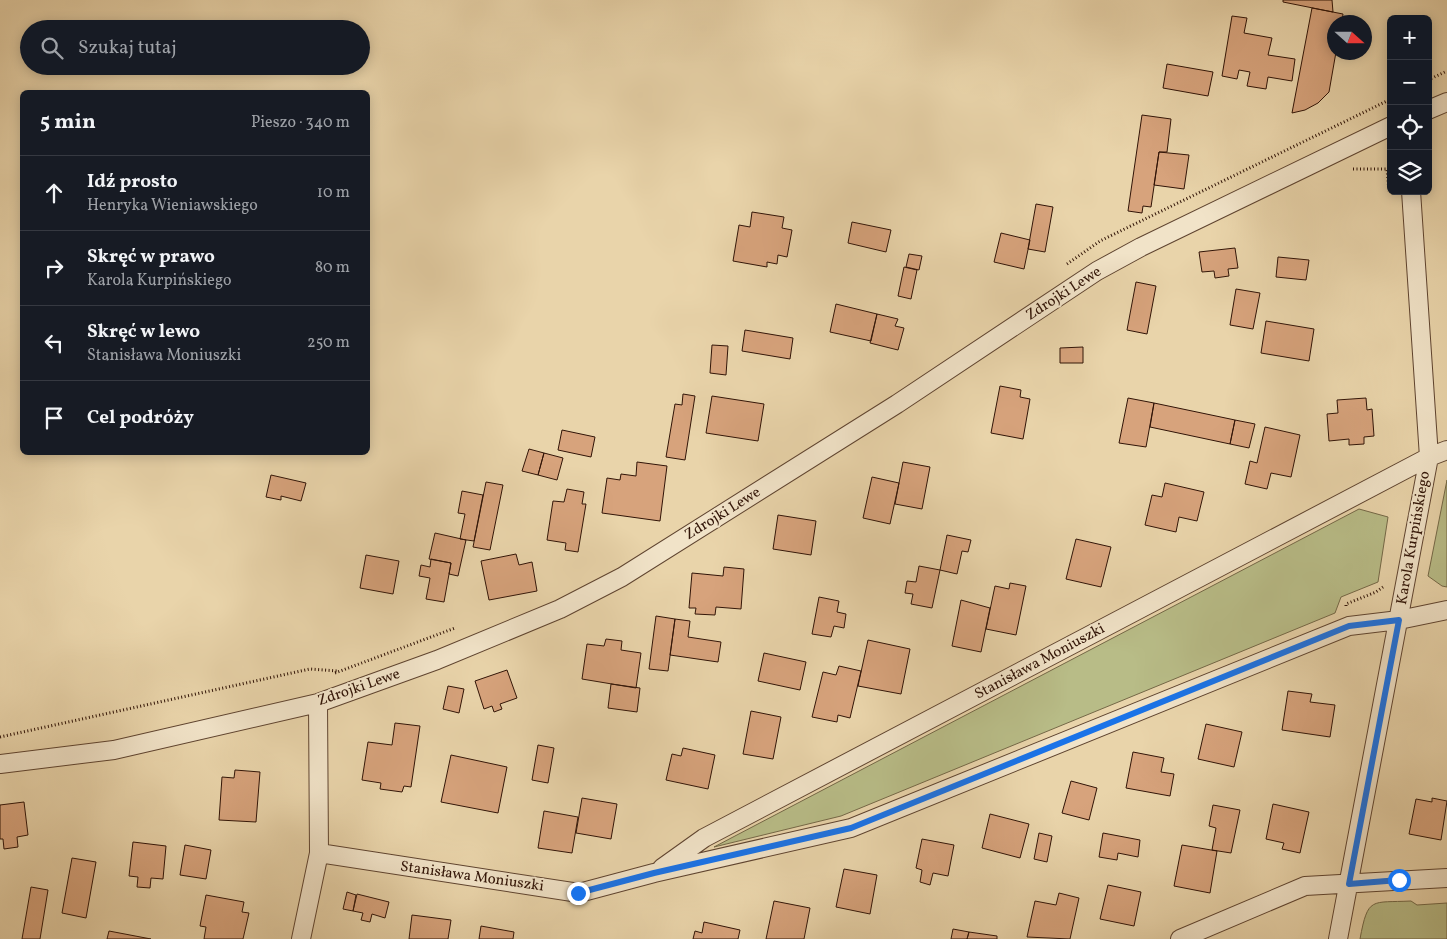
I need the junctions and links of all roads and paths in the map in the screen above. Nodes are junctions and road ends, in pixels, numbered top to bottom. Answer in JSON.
{"nodes":[{"id":1,"x":1447,"y":71,"type":"edge"},
{"id":2,"x":1432,"y":78,"type":"edge"},
{"id":3,"x":1387,"y":101,"type":"edge"},
{"id":4,"x":1447,"y":102,"type":"edge"},
{"id":5,"x":1432,"y":108,"type":"edge"},
{"id":6,"x":1387,"y":128,"type":"edge"},
{"id":7,"x":1302,"y":143,"type":"junction"},
{"id":8,"x":1313,"y":165,"type":"junction"},
{"id":9,"x":1349,"y":169,"type":"dead end"},
{"id":10,"x":1410,"y":195,"type":"edge"},
{"id":11,"x":1390,"y":199,"type":"dead end"},
{"id":12,"x":1064,"y":267,"type":"dead end"},
{"id":13,"x":1447,"y":450,"type":"edge"},
{"id":14,"x":1428,"y":457,"type":"junction"},
{"id":15,"x":1386,"y":579,"type":"dead end"},
{"id":16,"x":1447,"y":610,"type":"edge"},
{"id":17,"x":1399,"y":620,"type":"junction"},
{"id":18,"x":460,"y":626,"type":"dead end"},
{"id":19,"x":1349,"y":626,"type":"junction"},
{"id":20,"x":318,"y":703,"type":"junction"},
{"id":21,"x":0,"y":737,"type":"edge"},
{"id":22,"x":0,"y":764,"type":"edge"},
{"id":23,"x":319,"y":853,"type":"junction"},
{"id":24,"x":654,"y":873,"type":"junction"},
{"id":25,"x":1447,"y":878,"type":"edge"},
{"id":26,"x":1349,"y":884,"type":"junction"},
{"id":27,"x":301,"y":939,"type":"edge"},
{"id":28,"x":1180,"y":939,"type":"edge"},
{"id":29,"x":1338,"y":939,"type":"edge"}],
"edges":[{"from":1,"to":2,"type":"path"},
{"from":3,"to":7,"type":"path"},
{"from":4,"to":5,"type":"street"},
{"from":6,"to":8,"type":"street","name":"Zdrojki Lewe"},
{"from":7,"to":8,"type":"path"},
{"from":7,"to":12,"type":"path"},
{"from":8,"to":20,"type":"street","name":"Zdrojki Lewe"},
{"from":9,"to":11,"type":"path"},
{"from":10,"to":14,"type":"street","name":"Karola Kurpińskiego"},
{"from":13,"to":14,"type":"street","name":"Stanisława Moniuszki"},
{"from":14,"to":17,"type":"street","name":"Karola Kurpińskiego"},
{"from":14,"to":24,"type":"street","name":"Stanisława Moniuszki"},
{"from":15,"to":19,"type":"path"},
{"from":16,"to":17,"type":"street","name":"Stanisława Moniuszki"},
{"from":17,"to":19,"type":"street","name":"Stanisława Moniuszki"},
{"from":17,"to":26,"type":"street","name":"Karola Kurpińskiego"},
{"from":18,"to":21,"type":"path"},
{"from":19,"to":24,"type":"street","name":"Stanisława Moniuszki"},
{"from":20,"to":22,"type":"street","name":"Zdrojki Lewe"},
{"from":20,"to":23,"type":"street"},
{"from":23,"to":24,"type":"street","name":"Stanisława Moniuszki"},
{"from":23,"to":27,"type":"street"},
{"from":25,"to":26,"type":"street"},
{"from":26,"to":28,"type":"street"},
{"from":26,"to":29,"type":"street","name":"Karola Kurpińskiego"}]}
